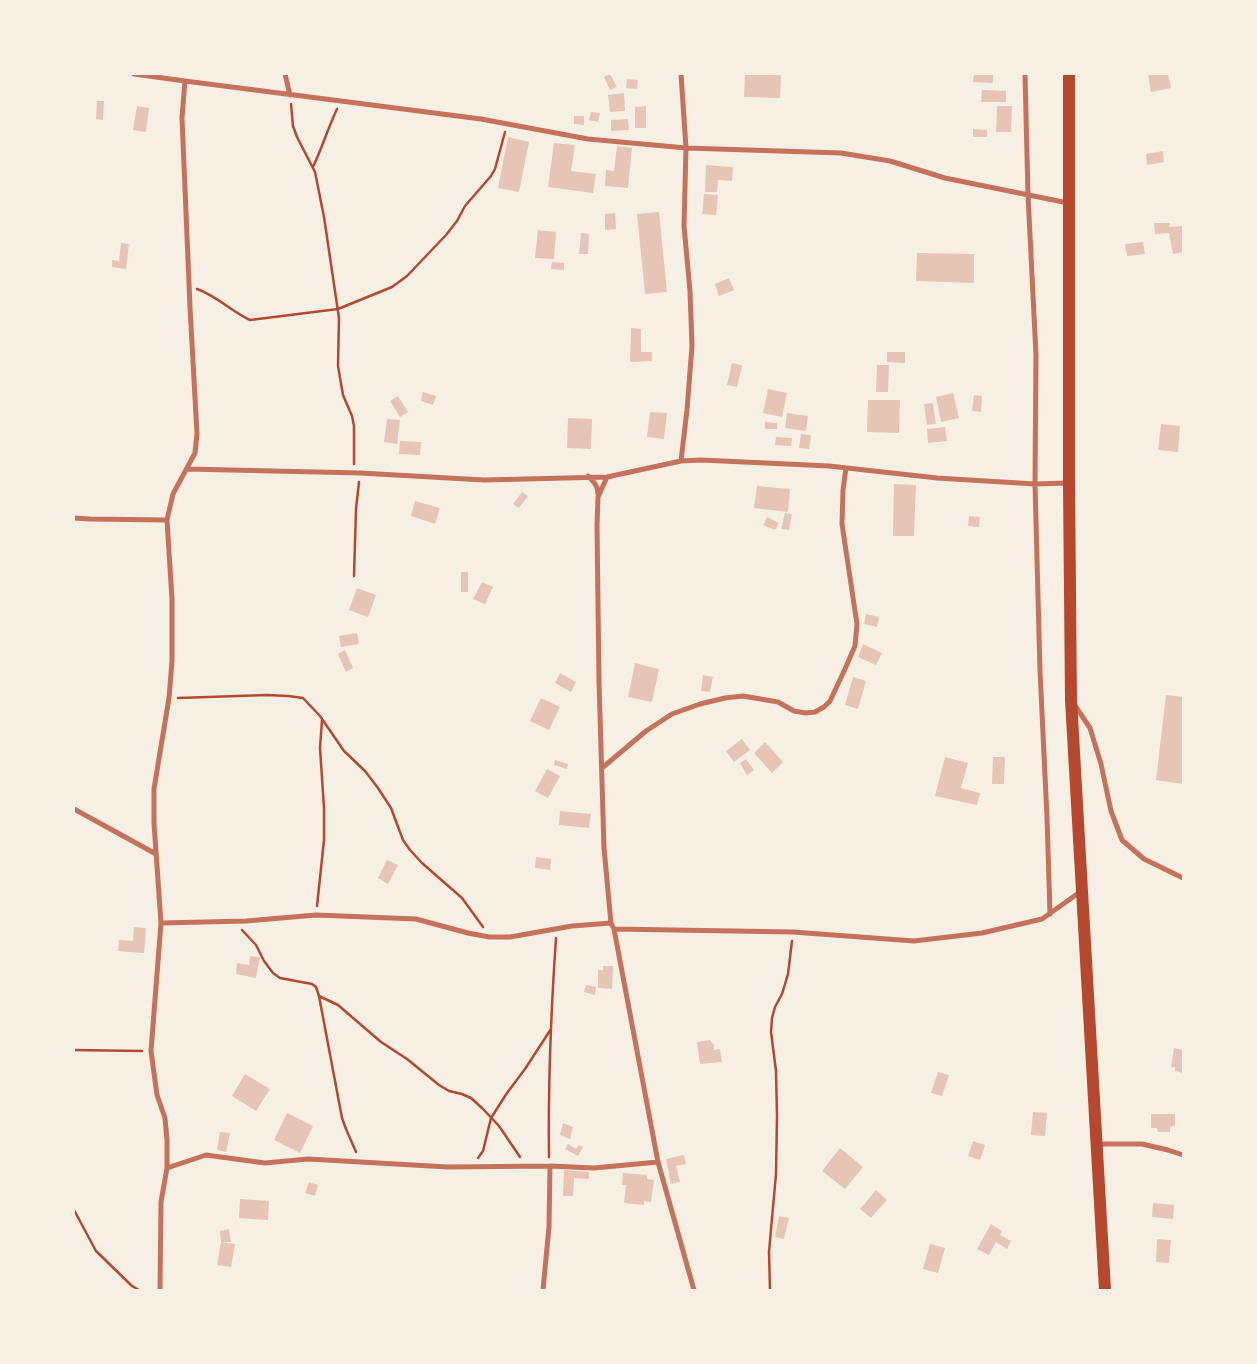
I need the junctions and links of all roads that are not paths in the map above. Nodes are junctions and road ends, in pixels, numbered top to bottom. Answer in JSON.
{"nodes":[{"id":1,"x":134,"y":74,"type":"edge"},
{"id":2,"x":285,"y":74,"type":"edge"},
{"id":3,"x":680,"y":74,"type":"edge"},
{"id":4,"x":1025,"y":74,"type":"edge"},
{"id":5,"x":1069,"y":74,"type":"edge"},
{"id":6,"x":185,"y":82,"type":"junction"},
{"id":7,"x":290,"y":95,"type":"junction"},
{"id":8,"x":686,"y":148,"type":"junction"},
{"id":9,"x":1028,"y":195,"type":"junction"},
{"id":10,"x":1069,"y":204,"type":"junction"},
{"id":11,"x":681,"y":461,"type":"junction"},
{"id":12,"x":846,"y":468,"type":"junction"},
{"id":13,"x":187,"y":469,"type":"junction"},
{"id":14,"x":588,"y":476,"type":"junction"},
{"id":15,"x":607,"y":476,"type":"junction"},
{"id":16,"x":1069,"y":482,"type":"junction"},
{"id":17,"x":1034,"y":484,"type":"junction"},
{"id":18,"x":598,"y":497,"type":"junction"},
{"id":19,"x":74,"y":518,"type":"edge"},
{"id":20,"x":167,"y":520,"type":"junction"},
{"id":21,"x":1071,"y":700,"type":"junction"},
{"id":22,"x":602,"y":768,"type":"junction"},
{"id":23,"x":74,"y":809,"type":"edge"},
{"id":24,"x":156,"y":854,"type":"junction"},
{"id":25,"x":1183,"y":878,"type":"edge"},
{"id":26,"x":1082,"y":890,"type":"junction"},
{"id":27,"x":1050,"y":914,"type":"junction"},
{"id":28,"x":161,"y":923,"type":"junction"},
{"id":29,"x":611,"y":923,"type":"junction"},
{"id":30,"x":614,"y":929,"type":"junction"},
{"id":31,"x":1097,"y":1144,"type":"junction"},
{"id":32,"x":1183,"y":1156,"type":"edge"},
{"id":33,"x":658,"y":1162,"type":"junction"},
{"id":34,"x":550,"y":1166,"type":"junction"},
{"id":35,"x":167,"y":1168,"type":"junction"},
{"id":36,"x":160,"y":1290,"type":"edge"},
{"id":37,"x":543,"y":1290,"type":"edge"},
{"id":38,"x":694,"y":1290,"type":"edge"},
{"id":39,"x":1105,"y":1290,"type":"edge"}],
"edges":[{"from":1,"to":6,"type":"street"},
{"from":2,"to":7,"type":"street"},
{"from":3,"to":8,"type":"street"},
{"from":4,"to":9,"type":"street"},
{"from":5,"to":10,"type":"highway"},
{"from":6,"to":7,"type":"street"},
{"from":6,"to":13,"type":"street"},
{"from":7,"to":8,"type":"street"},
{"from":8,"to":9,"type":"street"},
{"from":8,"to":11,"type":"street"},
{"from":9,"to":10,"type":"street"},
{"from":9,"to":17,"type":"street"},
{"from":10,"to":16,"type":"highway"},
{"from":11,"to":12,"type":"street"},
{"from":11,"to":15,"type":"street"},
{"from":12,"to":17,"type":"street"},
{"from":12,"to":22,"type":"street"},
{"from":13,"to":14,"type":"street"},
{"from":13,"to":20,"type":"street"},
{"from":14,"to":15,"type":"street"},
{"from":14,"to":18,"type":"street"},
{"from":15,"to":18,"type":"street"},
{"from":16,"to":17,"type":"street"},
{"from":16,"to":21,"type":"highway"},
{"from":17,"to":27,"type":"street"},
{"from":18,"to":22,"type":"street"},
{"from":19,"to":20,"type":"street"},
{"from":20,"to":24,"type":"street"},
{"from":21,"to":25,"type":"street"},
{"from":21,"to":26,"type":"highway"},
{"from":22,"to":29,"type":"street"},
{"from":23,"to":24,"type":"street"},
{"from":24,"to":28,"type":"street"},
{"from":26,"to":27,"type":"street"},
{"from":26,"to":31,"type":"highway"},
{"from":27,"to":30,"type":"street"},
{"from":28,"to":29,"type":"street"},
{"from":28,"to":35,"type":"street"},
{"from":29,"to":30,"type":"street"},
{"from":30,"to":33,"type":"street"},
{"from":31,"to":32,"type":"street"},
{"from":31,"to":39,"type":"highway"},
{"from":33,"to":34,"type":"street"},
{"from":33,"to":38,"type":"street"},
{"from":34,"to":35,"type":"street"},
{"from":34,"to":37,"type":"street"},
{"from":35,"to":36,"type":"street"}]}
